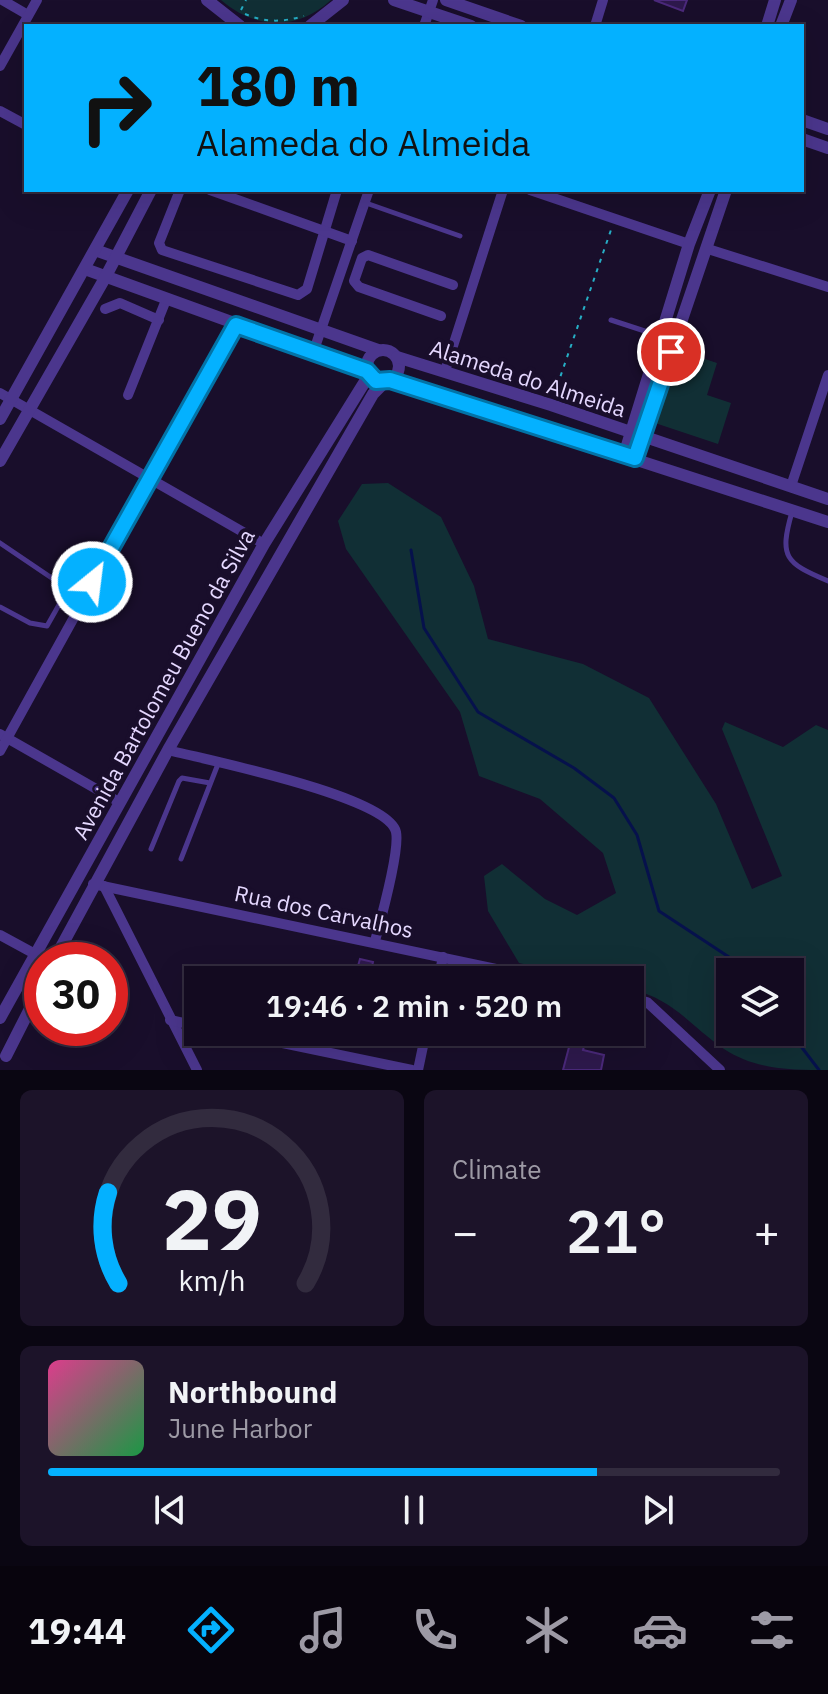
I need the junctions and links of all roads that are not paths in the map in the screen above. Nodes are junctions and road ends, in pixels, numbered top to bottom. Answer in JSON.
{"nodes":[{"id":1,"x":2,"y":0,"type":"edge"},
{"id":2,"x":37,"y":0,"type":"edge"},
{"id":3,"x":207,"y":0,"type":"edge"},
{"id":4,"x":343,"y":0,"type":"edge"},
{"id":5,"x":394,"y":0,"type":"edge"},
{"id":6,"x":446,"y":0,"type":"edge"},
{"id":7,"x":603,"y":0,"type":"edge"},
{"id":8,"x":775,"y":0,"type":"edge"},
{"id":9,"x":791,"y":0,"type":"edge"},
{"id":10,"x":431,"y":6,"type":"edge"},
{"id":11,"x":28,"y":15,"type":"junction"},
{"id":12,"x":239,"y":17,"type":"edge"},
{"id":13,"x":219,"y":20,"type":"edge"},
{"id":14,"x":309,"y":20,"type":"edge"},
{"id":15,"x":467,"y":24,"type":"edge"},
{"id":16,"x":515,"y":24,"type":"edge"},
{"id":17,"x":596,"y":24,"type":"edge"},
{"id":18,"x":768,"y":24,"type":"edge"},
{"id":19,"x":782,"y":24,"type":"edge"},
{"id":20,"x":0,"y":66,"type":"edge"},
{"id":21,"x":0,"y":111,"type":"edge"},
{"id":22,"x":804,"y":121,"type":"edge"},
{"id":23,"x":24,"y":124,"type":"edge"},
{"id":24,"x":828,"y":129,"type":"edge"},
{"id":25,"x":804,"y":140,"type":"edge"},
{"id":26,"x":828,"y":148,"type":"edge"},
{"id":27,"x":127,"y":192,"type":"edge"},
{"id":28,"x":150,"y":192,"type":"edge"},
{"id":29,"x":179,"y":192,"type":"edge"},
{"id":30,"x":215,"y":192,"type":"edge"},
{"id":31,"x":336,"y":192,"type":"edge"},
{"id":32,"x":368,"y":192,"type":"edge"},
{"id":33,"x":502,"y":192,"type":"edge"},
{"id":34,"x":536,"y":192,"type":"edge"},
{"id":35,"x":709,"y":192,"type":"edge"},
{"id":36,"x":725,"y":192,"type":"edge"},
{"id":37,"x":365,"y":203,"type":"junction"},
{"id":38,"x":324,"y":232,"type":"junction"},
{"id":39,"x":460,"y":236,"type":"dead end"},
{"id":40,"x":352,"y":241,"type":"junction"},
{"id":41,"x":689,"y":244,"type":"junction"},
{"id":42,"x":708,"y":249,"type":"junction"},
{"id":43,"x":95,"y":250,"type":"junction"},
{"id":44,"x":115,"y":259,"type":"junction"},
{"id":45,"x":344,"y":265,"type":"junction"},
{"id":46,"x":85,"y":269,"type":"junction"},
{"id":47,"x":358,"y":269,"type":"junction"},
{"id":48,"x":105,"y":278,"type":"junction"},
{"id":49,"x":453,"y":285,"type":"dead end"},
{"id":50,"x":828,"y":287,"type":"edge"},
{"id":51,"x":166,"y":300,"type":"junction"},
{"id":52,"x":105,"y":309,"type":"dead end"},
{"id":53,"x":441,"y":316,"type":"dead end"},
{"id":54,"x":159,"y":320,"type":"junction"},
{"id":55,"x":611,"y":320,"type":"dead end"},
{"id":56,"x":236,"y":325,"type":"junction"},
{"id":57,"x":322,"y":329,"type":"junction"},
{"id":58,"x":660,"y":336,"type":"junction"},
{"id":59,"x":378,"y":350,"type":"junction"},
{"id":60,"x":313,"y":353,"type":"junction"},
{"id":61,"x":397,"y":357,"type":"junction"},
{"id":62,"x":445,"y":371,"type":"junction"},
{"id":63,"x":368,"y":373,"type":"junction"},
{"id":64,"x":828,"y":375,"type":"edge"},
{"id":65,"x":388,"y":381,"type":"junction"},
{"id":66,"x":128,"y":395,"type":"dead end"},
{"id":67,"x":6,"y":396,"type":"edge"},
{"id":68,"x":29,"y":409,"type":"junction"},
{"id":69,"x":0,"y":419,"type":"edge"},
{"id":70,"x":636,"y":434,"type":"junction"},
{"id":71,"x":629,"y":456,"type":"junction"},
{"id":72,"x":0,"y":461,"type":"edge"},
{"id":73,"x":149,"y":479,"type":"junction"},
{"id":74,"x":791,"y":486,"type":"junction"},
{"id":75,"x":828,"y":499,"type":"edge"},
{"id":76,"x":792,"y":510,"type":"junction"},
{"id":77,"x":828,"y":522,"type":"edge"},
{"id":78,"x":0,"y":543,"type":"edge"},
{"id":79,"x":264,"y":544,"type":"junction"},
{"id":80,"x":828,"y":581,"type":"edge"},
{"id":81,"x":0,"y":607,"type":"edge"},
{"id":82,"x":4,"y":736,"type":"edge"},
{"id":83,"x":168,"y":750,"type":"junction"},
{"id":84,"x":0,"y":751,"type":"edge"},
{"id":85,"x":219,"y":763,"type":"junction"},
{"id":86,"x":210,"y":783,"type":"junction"},
{"id":87,"x":119,"y":802,"type":"junction"},
{"id":88,"x":151,"y":849,"type":"dead end"},
{"id":89,"x":181,"y":859,"type":"dead end"},
{"id":90,"x":98,"y":885,"type":"junction"},
{"id":91,"x":0,"y":935,"type":"edge"},
{"id":92,"x":375,"y":941,"type":"junction"},
{"id":93,"x":42,"y":942,"type":"edge"},
{"id":94,"x":65,"y":942,"type":"edge"},
{"id":95,"x":24,"y":948,"type":"edge"},
{"id":96,"x":443,"y":957,"type":"junction"},
{"id":97,"x":441,"y":966,"type":"edge"},
{"id":98,"x":484,"y":966,"type":"edge"},
{"id":99,"x":24,"y":974,"type":"edge"},
{"id":100,"x":644,"y":1001,"type":"edge"},
{"id":101,"x":24,"y":1016,"type":"edge"},
{"id":102,"x":0,"y":1018,"type":"edge"},
{"id":103,"x":170,"y":1020,"type":"junction"},
{"id":104,"x":184,"y":1023,"type":"edge"},
{"id":105,"x":296,"y":1046,"type":"edge"},
{"id":106,"x":423,"y":1046,"type":"edge"},
{"id":107,"x":3,"y":1053,"type":"edge"},
{"id":108,"x":6,"y":1070,"type":"edge"},
{"id":109,"x":197,"y":1070,"type":"edge"},
{"id":110,"x":412,"y":1070,"type":"edge"},
{"id":111,"x":418,"y":1070,"type":"edge"},
{"id":112,"x":720,"y":1070,"type":"edge"}],
"edges":[{"from":1,"to":11,"type":"street"},
{"from":2,"to":11,"type":"street"},
{"from":3,"to":13,"type":"street"},
{"from":4,"to":14,"type":"street"},
{"from":5,"to":10,"type":"street"},
{"from":6,"to":16,"type":"street"},
{"from":7,"to":17,"type":"street"},
{"from":8,"to":18,"type":"street"},
{"from":9,"to":19,"type":"street"},
{"from":10,"to":15,"type":"street"},
{"from":11,"to":20,"type":"street"},
{"from":12,"to":13,"type":"street"},
{"from":21,"to":23,"type":"street"},
{"from":22,"to":24,"type":"street"},
{"from":25,"to":26,"type":"street"},
{"from":27,"to":43,"type":"street"},
{"from":28,"to":44,"type":"street"},
{"from":29,"to":38,"type":"street"},
{"from":30,"to":38,"type":"street"},
{"from":31,"to":38,"type":"street"},
{"from":32,"to":37,"type":"street"},
{"from":33,"to":62,"type":"street"},
{"from":34,"to":41,"type":"street"},
{"from":35,"to":41,"type":"street"},
{"from":36,"to":42,"type":"street"},
{"from":37,"to":39,"type":"lane"},
{"from":37,"to":40,"type":"street"},
{"from":38,"to":40,"type":"street"},
{"from":40,"to":45,"type":"street"},
{"from":41,"to":58,"type":"street"},
{"from":42,"to":50,"type":"street"},
{"from":42,"to":70,"type":"street"},
{"from":43,"to":44,"type":"street"},
{"from":43,"to":46,"type":"street"},
{"from":44,"to":48,"type":"street"},
{"from":44,"to":57,"type":"street"},
{"from":45,"to":47,"type":"street"},
{"from":45,"to":57,"type":"street"},
{"from":46,"to":48,"type":"street"},
{"from":46,"to":67,"type":"street"},
{"from":47,"to":49,"type":"street"},
{"from":47,"to":53,"type":"street"},
{"from":48,"to":51,"type":"street"},
{"from":48,"to":68,"type":"street"},
{"from":51,"to":54,"type":"street"},
{"from":51,"to":56,"type":"street"},
{"from":52,"to":54,"type":"street"},
{"from":54,"to":66,"type":"street"},
{"from":55,"to":58,"type":"lane"},
{"from":56,"to":60,"type":"street"},
{"from":56,"to":73,"type":"street"},
{"from":57,"to":59,"type":"street"},
{"from":57,"to":60,"type":"street"},
{"from":58,"to":70,"type":"street"},
{"from":59,"to":61,"type":"street"},
{"from":59,"to":63,"type":"street"},
{"from":60,"to":63,"type":"street"},
{"from":61,"to":62,"type":"street","name":"Alameda do Almeida"},
{"from":61,"to":65,"type":"street"},
{"from":62,"to":70,"type":"street","name":"Alameda do Almeida"},
{"from":63,"to":65,"type":"street"},
{"from":63,"to":79,"type":"street","name":"Avenida Bartolomeu Bueno da Silva"},
{"from":64,"to":74,"type":"street"},
{"from":65,"to":71,"type":"street","name":"Alameda do Almeida"},
{"from":65,"to":83,"type":"street","name":"Avenida Bartolomeu Bueno da Silva"},
{"from":67,"to":68,"type":"street"},
{"from":67,"to":69,"type":"street"},
{"from":68,"to":72,"type":"street"},
{"from":68,"to":73,"type":"street"},
{"from":70,"to":71,"type":"street"},
{"from":70,"to":74,"type":"street","name":"Alameda do Almeida"},
{"from":71,"to":76,"type":"street","name":"Alameda do Almeida"},
{"from":73,"to":79,"type":"street"},
{"from":73,"to":82,"type":"street"},
{"from":74,"to":75,"type":"street","name":"Alameda do Almeida"},
{"from":76,"to":77,"type":"street","name":"Alameda do Almeida"},
{"from":76,"to":80,"type":"lane"},
{"from":78,"to":81,"type":"lane"},
{"from":79,"to":87,"type":"street","name":"Avenida Bartolomeu Bueno da Silva"},
{"from":82,"to":84,"type":"street"},
{"from":82,"to":87,"type":"street"},
{"from":83,"to":85,"type":"street"},
{"from":83,"to":90,"type":"street","name":"Avenida Bartolomeu Bueno da Silva"},
{"from":85,"to":86,"type":"lane"},
{"from":85,"to":92,"type":"street"},
{"from":86,"to":88,"type":"lane"},
{"from":86,"to":89,"type":"lane"},
{"from":87,"to":93,"type":"street","name":"Avenida Bartolomeu Bueno da Silva"},
{"from":90,"to":92,"type":"street","name":"Rua dos Carvalhos"},
{"from":90,"to":94,"type":"street","name":"Avenida Bartolomeu Bueno da Silva"},
{"from":90,"to":103,"type":"street"},
{"from":91,"to":95,"type":"street"},
{"from":92,"to":96,"type":"street","name":"Rua dos Carvalhos"},
{"from":96,"to":97,"type":"street"},
{"from":96,"to":98,"type":"street","name":"Rua dos Carvalhos"},
{"from":99,"to":102,"type":"street","name":"Avenida Bartolomeu Bueno da Silva"},
{"from":100,"to":112,"type":"street"},
{"from":101,"to":107,"type":"street"},
{"from":103,"to":104,"type":"street"},
{"from":103,"to":109,"type":"street"},
{"from":105,"to":110,"type":"street"},
{"from":106,"to":111,"type":"street"},
{"from":107,"to":108,"type":"street"}]}
